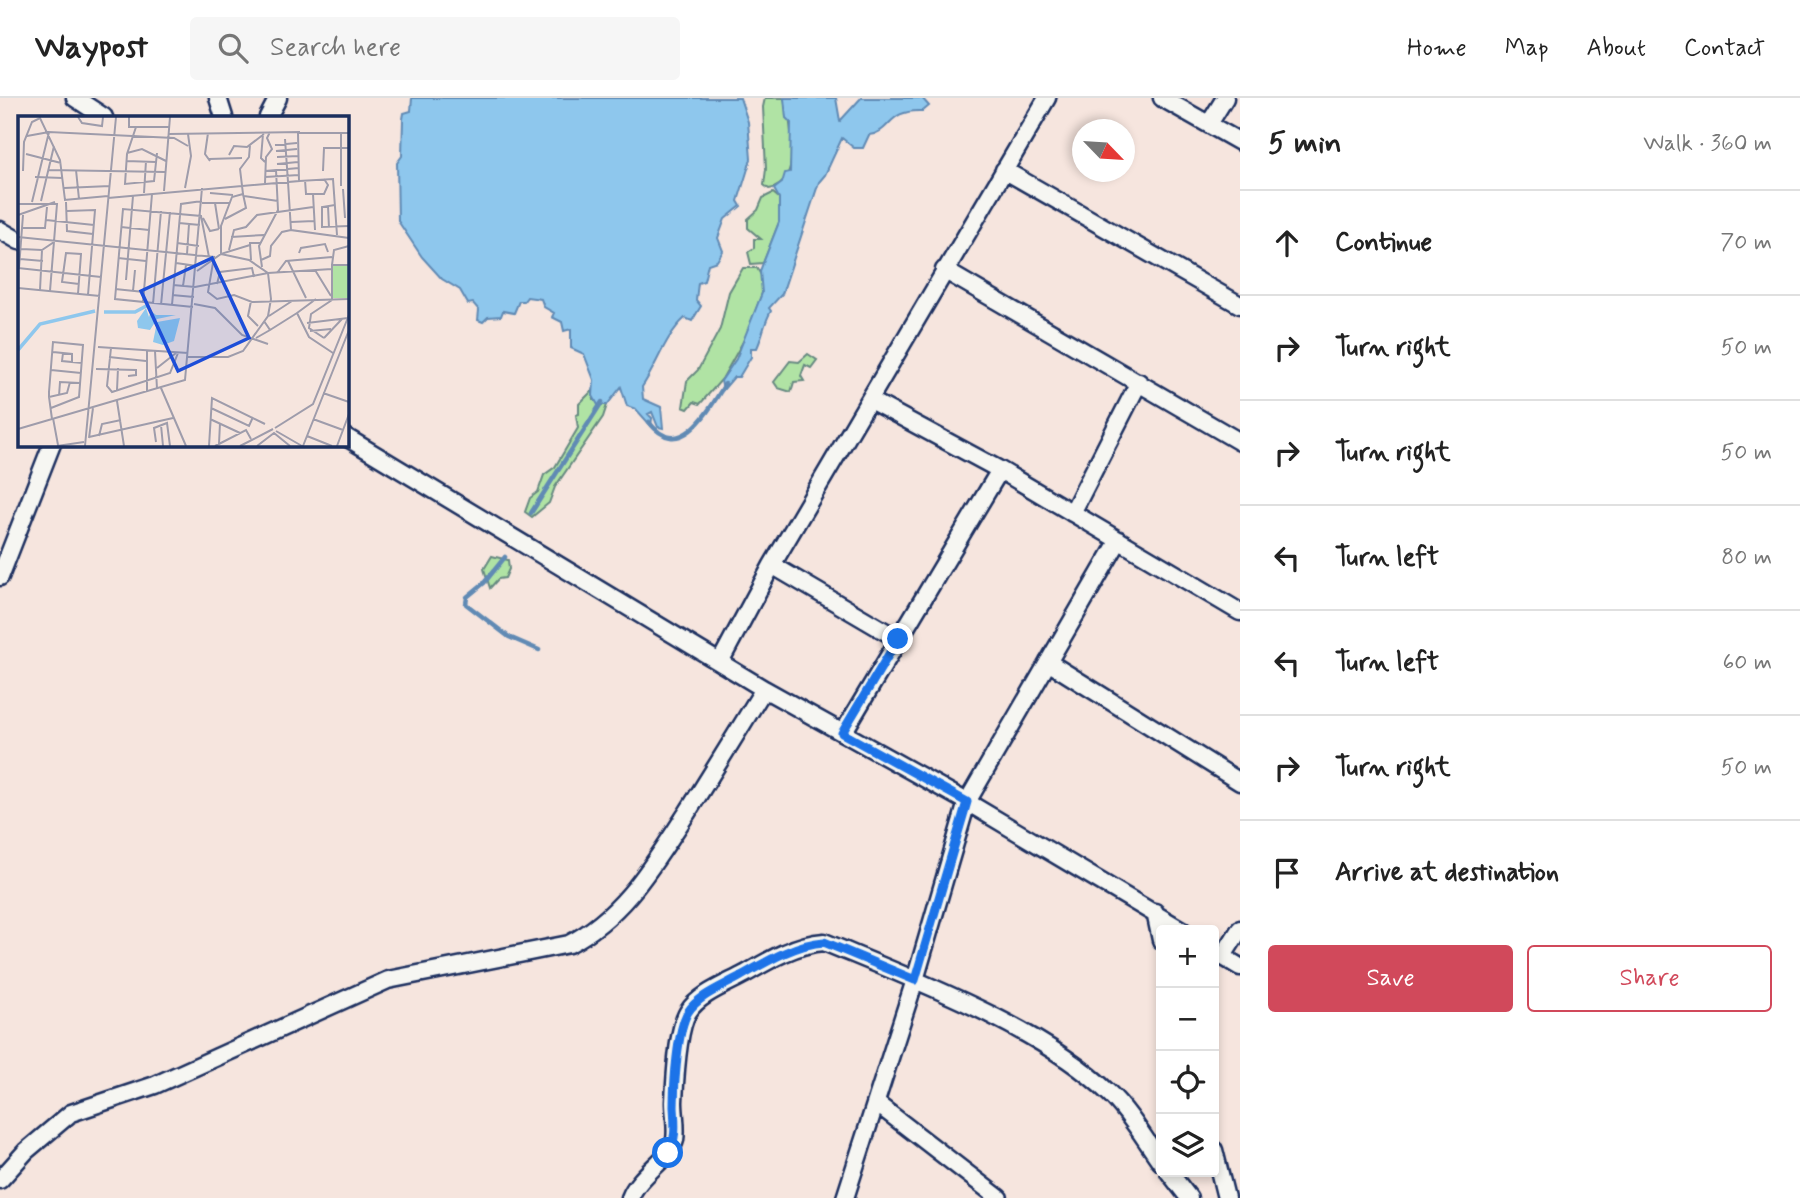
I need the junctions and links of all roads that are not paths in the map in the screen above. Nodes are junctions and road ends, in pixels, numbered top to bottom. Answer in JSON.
{"nodes":[{"id":1,"x":218,"y":98,"type":"edge"},
{"id":2,"x":278,"y":98,"type":"edge"},
{"id":3,"x":1047,"y":98,"type":"edge"},
{"id":4,"x":1162,"y":98,"type":"edge"},
{"id":5,"x":1225,"y":98,"type":"edge"},
{"id":6,"x":80,"y":107,"type":"edge"},
{"id":7,"x":102,"y":116,"type":"edge"},
{"id":8,"x":224,"y":116,"type":"edge"},
{"id":9,"x":269,"y":116,"type":"edge"},
{"id":10,"x":1209,"y":124,"type":"junction"},
{"id":11,"x":1240,"y":142,"type":"edge"},
{"id":12,"x":1004,"y":170,"type":"junction"},
{"id":13,"x":944,"y":270,"type":"junction"},
{"id":14,"x":1240,"y":305,"type":"edge"},
{"id":15,"x":1139,"y":382,"type":"junction"},
{"id":16,"x":870,"y":400,"type":"junction"},
{"id":17,"x":348,"y":439,"type":"edge"},
{"id":18,"x":1240,"y":442,"type":"edge"},
{"id":19,"x":51,"y":446,"type":"edge"},
{"id":20,"x":1000,"y":470,"type":"junction"},
{"id":21,"x":1072,"y":513,"type":"junction"},
{"id":22,"x":1119,"y":540,"type":"junction"},
{"id":23,"x":772,"y":565,"type":"junction"},
{"id":24,"x":0,"y":577,"type":"edge"},
{"id":25,"x":1240,"y":612,"type":"edge"},
{"id":26,"x":898,"y":639,"type":"junction"},
{"id":27,"x":720,"y":662,"type":"junction"},
{"id":28,"x":1048,"y":662,"type":"junction"},
{"id":29,"x":764,"y":689,"type":"junction"},
{"id":30,"x":842,"y":733,"type":"junction"},
{"id":31,"x":1240,"y":782,"type":"edge"},
{"id":32,"x":967,"y":802,"type":"junction"},
{"id":33,"x":1155,"y":912,"type":"junction"},
{"id":34,"x":1158,"y":925,"type":"edge"},
{"id":35,"x":1174,"y":925,"type":"edge"},
{"id":36,"x":1240,"y":929,"type":"edge"},
{"id":37,"x":1219,"y":952,"type":"edge"},
{"id":38,"x":1219,"y":954,"type":"edge"},
{"id":39,"x":1240,"y":967,"type":"edge"},
{"id":40,"x":915,"y":980,"type":"junction"},
{"id":41,"x":876,"y":1103,"type":"junction"},
{"id":42,"x":1156,"y":1155,"type":"edge"},
{"id":43,"x":1219,"y":1170,"type":"edge"},
{"id":44,"x":1172,"y":1177,"type":"edge"},
{"id":45,"x":0,"y":1180,"type":"edge"},
{"id":46,"x":629,"y":1198,"type":"edge"},
{"id":47,"x":845,"y":1198,"type":"edge"},
{"id":48,"x":999,"y":1198,"type":"edge"},
{"id":49,"x":1189,"y":1198,"type":"edge"},
{"id":50,"x":1226,"y":1198,"type":"edge"}],
"edges":[{"from":1,"to":8,"type":"street"},
{"from":2,"to":9,"type":"street"},
{"from":3,"to":12,"type":"street"},
{"from":4,"to":10,"type":"street"},
{"from":5,"to":10,"type":"street"},
{"from":6,"to":7,"type":"street"},
{"from":10,"to":11,"type":"street"},
{"from":12,"to":13,"type":"street"},
{"from":12,"to":14,"type":"street"},
{"from":13,"to":15,"type":"street"},
{"from":13,"to":16,"type":"street"},
{"from":15,"to":18,"type":"street"},
{"from":15,"to":21,"type":"street"},
{"from":16,"to":20,"type":"street"},
{"from":16,"to":23,"type":"street"},
{"from":17,"to":27,"type":"street"},
{"from":19,"to":24,"type":"street"},
{"from":20,"to":21,"type":"street"},
{"from":20,"to":26,"type":"street"},
{"from":21,"to":22,"type":"street"},
{"from":22,"to":25,"type":"street"},
{"from":22,"to":28,"type":"street"},
{"from":23,"to":26,"type":"street"},
{"from":23,"to":27,"type":"street"},
{"from":26,"to":30,"type":"street"},
{"from":27,"to":29,"type":"street"},
{"from":28,"to":31,"type":"street"},
{"from":28,"to":32,"type":"street"},
{"from":29,"to":30,"type":"street"},
{"from":29,"to":45,"type":"street"},
{"from":30,"to":32,"type":"street"},
{"from":32,"to":33,"type":"street"},
{"from":32,"to":40,"type":"street"},
{"from":33,"to":34,"type":"street"},
{"from":33,"to":35,"type":"street"},
{"from":36,"to":37,"type":"street"},
{"from":38,"to":39,"type":"street"},
{"from":40,"to":41,"type":"street"},
{"from":40,"to":42,"type":"street"},
{"from":40,"to":46,"type":"street"},
{"from":41,"to":47,"type":"street"},
{"from":41,"to":48,"type":"street"},
{"from":43,"to":50,"type":"street"},
{"from":44,"to":49,"type":"street"}]}
